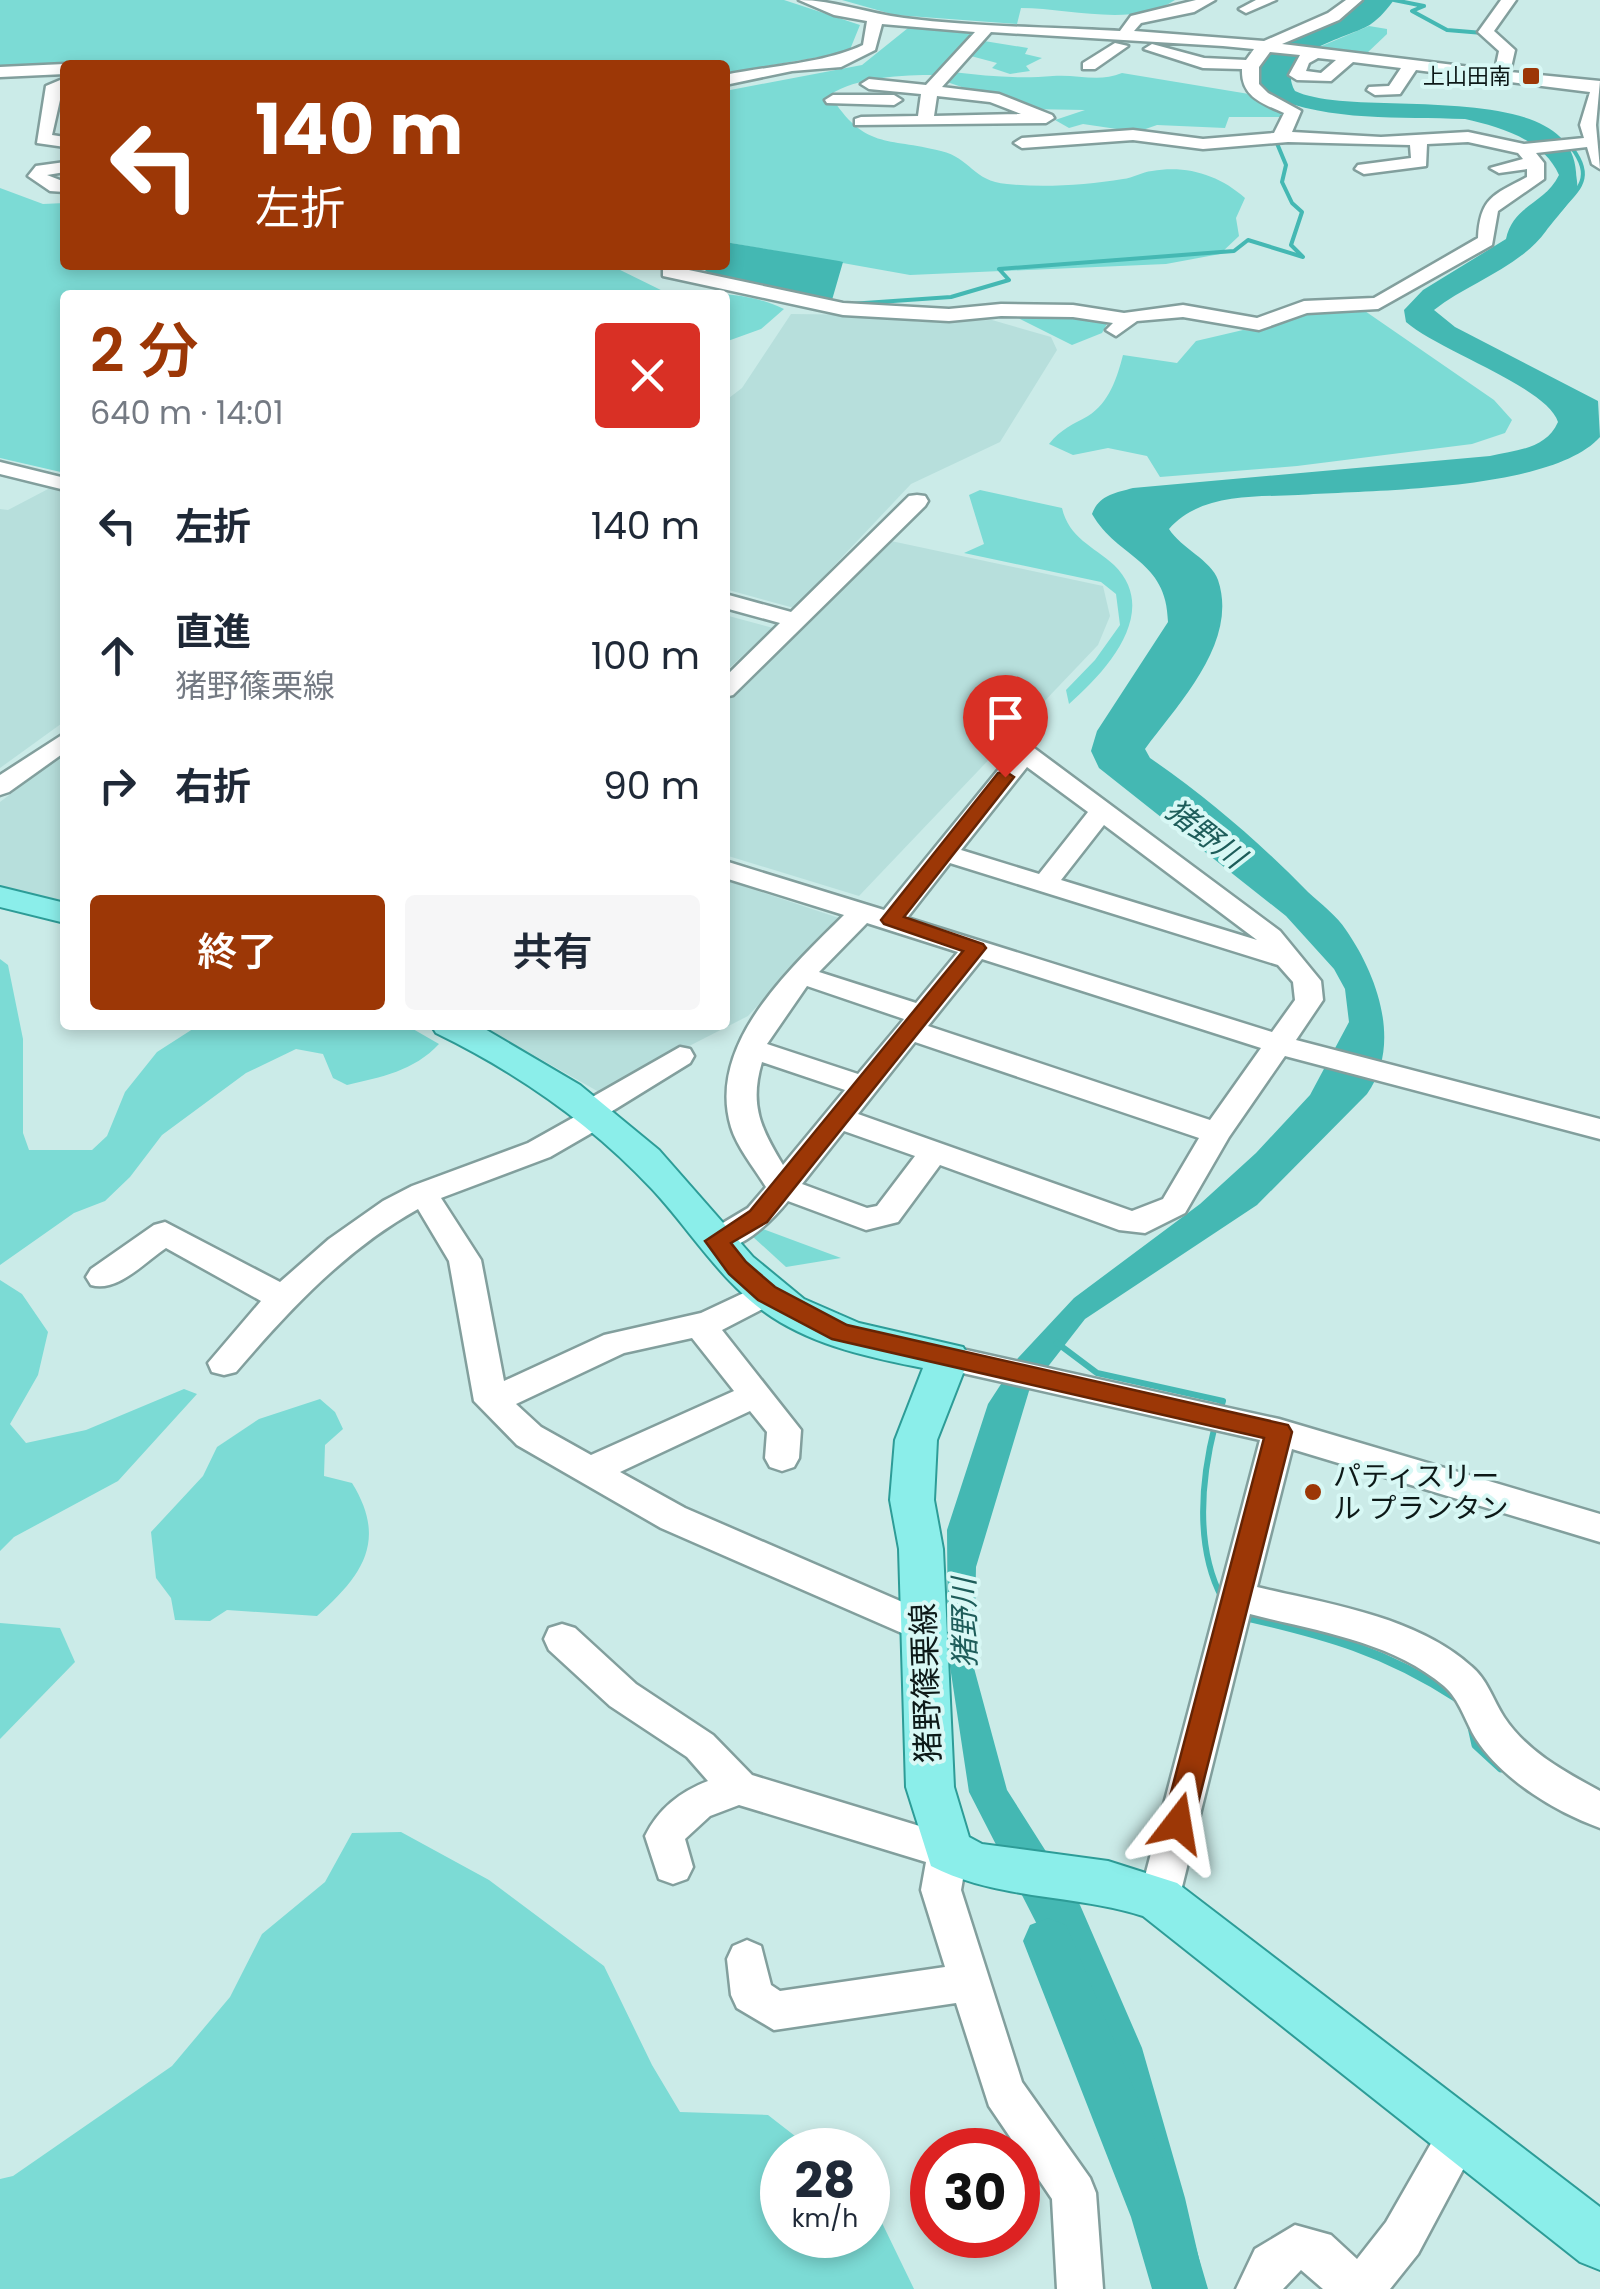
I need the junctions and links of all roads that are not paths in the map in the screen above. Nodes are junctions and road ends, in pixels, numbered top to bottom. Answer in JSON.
{"nodes":[{"id":1,"x":806,"y":0,"type":"edge"},
{"id":2,"x":1208,"y":0,"type":"edge"},
{"id":3,"x":1269,"y":0,"type":"edge"},
{"id":4,"x":1324,"y":0,"type":"edge"},
{"id":5,"x":1509,"y":0,"type":"edge"},
{"id":6,"x":1351,"y":5,"type":"edge"},
{"id":7,"x":1246,"y":9,"type":"dead end"},
{"id":8,"x":875,"y":20,"type":"junction"},
{"id":9,"x":987,"y":28,"type":"junction"},
{"id":10,"x":1179,"y":29,"type":"dead end"},
{"id":11,"x":1226,"y":34,"type":"junction"},
{"id":12,"x":1122,"y":40,"type":"junction"},
{"id":13,"x":1151,"y":42,"type":"junction"},
{"id":14,"x":1270,"y":46,"type":"junction"},
{"id":15,"x":1438,"y":46,"type":"dead end"},
{"id":16,"x":1054,"y":49,"type":"dead end"},
{"id":17,"x":1316,"y":51,"type":"junction"},
{"id":18,"x":1351,"y":55,"type":"junction"},
{"id":19,"x":1374,"y":58,"type":"junction"},
{"id":20,"x":1203,"y":63,"type":"junction"},
{"id":21,"x":1417,"y":63,"type":"junction"},
{"id":22,"x":1252,"y":65,"type":"junction"},
{"id":23,"x":1090,"y":66,"type":"dead end"},
{"id":24,"x":60,"y":69,"type":"edge"},
{"id":25,"x":0,"y":72,"type":"edge"},
{"id":26,"x":1499,"y":73,"type":"junction"},
{"id":27,"x":730,"y":79,"type":"edge"},
{"id":28,"x":60,"y":84,"type":"edge"},
{"id":29,"x":869,"y":84,"type":"dead end"},
{"id":30,"x":1191,"y":84,"type":"dead end"},
{"id":31,"x":1600,"y":87,"type":"edge"},
{"id":32,"x":1481,"y":90,"type":"dead end"},
{"id":33,"x":928,"y":95,"type":"junction"},
{"id":34,"x":834,"y":100,"type":"dead end"},
{"id":35,"x":1246,"y":106,"type":"dead end"},
{"id":36,"x":57,"y":112,"type":"edge"},
{"id":37,"x":1290,"y":117,"type":"junction"},
{"id":38,"x":1046,"y":118,"type":"junction"},
{"id":39,"x":926,"y":121,"type":"junction"},
{"id":40,"x":861,"y":122,"type":"dead end"},
{"id":41,"x":1152,"y":136,"type":"junction"},
{"id":42,"x":1594,"y":136,"type":"edge"},
{"id":43,"x":60,"y":141,"type":"edge"},
{"id":44,"x":1418,"y":141,"type":"junction"},
{"id":45,"x":1283,"y":142,"type":"junction"},
{"id":46,"x":1080,"y":143,"type":"junction"},
{"id":47,"x":1023,"y":148,"type":"dead end"},
{"id":48,"x":1531,"y":153,"type":"junction"},
{"id":49,"x":1130,"y":154,"type":"dead end"},
{"id":50,"x":1600,"y":164,"type":"edge"},
{"id":51,"x":60,"y":168,"type":"edge"},
{"id":52,"x":1499,"y":168,"type":"dead end"},
{"id":53,"x":1364,"y":169,"type":"dead end"},
{"id":54,"x":60,"y":186,"type":"edge"},
{"id":55,"x":670,"y":272,"type":"dead end"},
{"id":56,"x":0,"y":468,"type":"edge"},
{"id":57,"x":60,"y":483,"type":"edge"},
{"id":58,"x":917,"y":501,"type":"dead end"},
{"id":59,"x":730,"y":603,"type":"edge"},
{"id":60,"x":797,"y":621,"type":"junction"},
{"id":61,"x":730,"y":685,"type":"edge"},
{"id":62,"x":60,"y":744,"type":"edge"},
{"id":63,"x":0,"y":787,"type":"edge"},
{"id":64,"x":1103,"y":810,"type":"junction"},
{"id":65,"x":944,"y":853,"type":"junction"},
{"id":66,"x":730,"y":871,"type":"edge"},
{"id":67,"x":1044,"y":884,"type":"junction"},
{"id":68,"x":0,"y":897,"type":"edge"},
{"id":69,"x":60,"y":912,"type":"edge"},
{"id":70,"x":877,"y":916,"type":"junction"},
{"id":71,"x":976,"y":948,"type":"junction"},
{"id":72,"x":1289,"y":958,"type":"junction"},
{"id":73,"x":801,"y":975,"type":"junction"},
{"id":74,"x":916,"y":1023,"type":"junction"},
{"id":75,"x":458,"y":1030,"type":"edge"},
{"id":76,"x":751,"y":1048,"type":"junction"},
{"id":77,"x":1294,"y":1048,"type":"junction"},
{"id":78,"x":680,"y":1056,"type":"dead end"},
{"id":79,"x":865,"y":1086,"type":"junction"},
{"id":80,"x":594,"y":1114,"type":"junction"},
{"id":81,"x":839,"y":1118,"type":"junction"},
{"id":82,"x":1600,"y":1129,"type":"edge"},
{"id":83,"x":1217,"y":1134,"type":"junction"},
{"id":84,"x":934,"y":1152,"type":"junction"},
{"id":85,"x":782,"y":1188,"type":"junction"},
{"id":86,"x":423,"y":1193,"type":"junction"},
{"id":87,"x":716,"y":1241,"type":"junction"},
{"id":88,"x":102,"y":1277,"type":"dead end"},
{"id":89,"x":766,"y":1294,"type":"junction"},
{"id":90,"x":280,"y":1296,"type":"junction"},
{"id":91,"x":700,"y":1325,"type":"junction"},
{"id":92,"x":948,"y":1358,"type":"junction"},
{"id":93,"x":224,"y":1362,"type":"dead end"},
{"id":94,"x":755,"y":1395,"type":"junction"},
{"id":95,"x":491,"y":1401,"type":"junction"},
{"id":96,"x":1279,"y":1432,"type":"junction"},
{"id":97,"x":782,"y":1458,"type":"dead end"},
{"id":98,"x":588,"y":1471,"type":"junction"},
{"id":99,"x":1600,"y":1528,"type":"edge"},
{"id":100,"x":1236,"y":1596,"type":"junction"},
{"id":101,"x":924,"y":1627,"type":"junction"},
{"id":102,"x":562,"y":1639,"type":"dead end"},
{"id":103,"x":740,"y":1788,"type":"junction"},
{"id":104,"x":1600,"y":1811,"type":"edge"},
{"id":105,"x":962,"y":1858,"type":"junction"},
{"id":106,"x":673,"y":1867,"type":"dead end"},
{"id":107,"x":1159,"y":1899,"type":"junction"},
{"id":108,"x":747,"y":1960,"type":"dead end"},
{"id":109,"x":970,"y":1982,"type":"junction"},
{"id":110,"x":1460,"y":2134,"type":"junction"},
{"id":111,"x":1600,"y":2242,"type":"edge"},
{"id":112,"x":1080,"y":2289,"type":"edge"},
{"id":113,"x":1259,"y":2289,"type":"edge"}],
"edges":[{"from":1,"to":8,"type":"street"},
{"from":2,"to":12,"type":"street"},
{"from":3,"to":7,"type":"street"},
{"from":4,"to":6,"type":"street"},
{"from":5,"to":26,"type":"street"},
{"from":6,"to":14,"type":"street"},
{"from":8,"to":9,"type":"street"},
{"from":8,"to":27,"type":"street"},
{"from":9,"to":12,"type":"street"},
{"from":9,"to":33,"type":"street"},
{"from":10,"to":11,"type":"street"},
{"from":11,"to":13,"type":"street"},
{"from":11,"to":14,"type":"street"},
{"from":12,"to":13,"type":"street"},
{"from":12,"to":16,"type":"street"},
{"from":12,"to":23,"type":"street"},
{"from":13,"to":20,"type":"street"},
{"from":14,"to":17,"type":"street"},
{"from":14,"to":22,"type":"street"},
{"from":15,"to":21,"type":"street"},
{"from":17,"to":18,"type":"street"},
{"from":17,"to":18,"type":"street"},
{"from":18,"to":19,"type":"street"},
{"from":19,"to":21,"type":"street"},
{"from":19,"to":21,"type":"street"},
{"from":20,"to":22,"type":"street"},
{"from":20,"to":30,"type":"street"},
{"from":21,"to":26,"type":"street"},
{"from":22,"to":37,"type":"street"},
{"from":24,"to":25,"type":"street"},
{"from":26,"to":31,"type":"street"},
{"from":26,"to":32,"type":"street"},
{"from":28,"to":36,"type":"street"},
{"from":29,"to":33,"type":"street"},
{"from":31,"to":42,"type":"street"},
{"from":33,"to":34,"type":"street"},
{"from":33,"to":38,"type":"street"},
{"from":33,"to":39,"type":"street"},
{"from":35,"to":37,"type":"street"},
{"from":36,"to":43,"type":"street"},
{"from":37,"to":45,"type":"street"},
{"from":38,"to":39,"type":"street"},
{"from":38,"to":46,"type":"street"},
{"from":39,"to":40,"type":"street"},
{"from":41,"to":45,"type":"street"},
{"from":41,"to":46,"type":"street"},
{"from":41,"to":49,"type":"street"},
{"from":42,"to":48,"type":"street"},
{"from":42,"to":50,"type":"street"},
{"from":44,"to":45,"type":"street"},
{"from":44,"to":48,"type":"street"},
{"from":44,"to":53,"type":"street"},
{"from":46,"to":47,"type":"street"},
{"from":48,"to":52,"type":"street"},
{"from":48,"to":55,"type":"street"},
{"from":51,"to":54,"type":"street"},
{"from":56,"to":57,"type":"street"},
{"from":58,"to":60,"type":"street"},
{"from":59,"to":60,"type":"street"},
{"from":60,"to":61,"type":"street"},
{"from":62,"to":63,"type":"street"},
{"from":64,"to":65,"type":"street"},
{"from":64,"to":67,"type":"street"},
{"from":64,"to":72,"type":"street"},
{"from":65,"to":67,"type":"street"},
{"from":65,"to":70,"type":"street"},
{"from":66,"to":70,"type":"street"},
{"from":67,"to":72,"type":"street"},
{"from":68,"to":69,"type":"main road"},
{"from":70,"to":71,"type":"street"},
{"from":70,"to":73,"type":"street"},
{"from":71,"to":74,"type":"street"},
{"from":71,"to":77,"type":"street"},
{"from":72,"to":77,"type":"street"},
{"from":73,"to":74,"type":"street"},
{"from":73,"to":76,"type":"street"},
{"from":74,"to":79,"type":"street"},
{"from":74,"to":83,"type":"street"},
{"from":75,"to":80,"type":"main road"},
{"from":76,"to":79,"type":"street"},
{"from":76,"to":85,"type":"street"},
{"from":77,"to":82,"type":"street"},
{"from":77,"to":83,"type":"street"},
{"from":78,"to":80,"type":"street"},
{"from":79,"to":81,"type":"street"},
{"from":80,"to":86,"type":"street"},
{"from":80,"to":87,"type":"main road"},
{"from":81,"to":84,"type":"street"},
{"from":81,"to":85,"type":"street"},
{"from":83,"to":84,"type":"street"},
{"from":84,"to":85,"type":"street"},
{"from":85,"to":87,"type":"street"},
{"from":86,"to":90,"type":"street"},
{"from":86,"to":95,"type":"street"},
{"from":87,"to":89,"type":"main road"},
{"from":88,"to":90,"type":"street"},
{"from":89,"to":91,"type":"street"},
{"from":89,"to":92,"type":"main road"},
{"from":90,"to":93,"type":"street"},
{"from":91,"to":94,"type":"street"},
{"from":91,"to":95,"type":"street"},
{"from":92,"to":96,"type":"street"},
{"from":92,"to":101,"type":"main road","name":"猪野篠栗線"},
{"from":94,"to":97,"type":"street"},
{"from":94,"to":98,"type":"street"},
{"from":95,"to":98,"type":"street"},
{"from":96,"to":99,"type":"street"},
{"from":96,"to":100,"type":"street"},
{"from":98,"to":101,"type":"street"},
{"from":100,"to":104,"type":"street"},
{"from":100,"to":107,"type":"street"},
{"from":101,"to":105,"type":"main road","name":"猪野篠栗線"},
{"from":102,"to":103,"type":"street"},
{"from":103,"to":105,"type":"street"},
{"from":103,"to":106,"type":"street"},
{"from":105,"to":107,"type":"main road"},
{"from":105,"to":109,"type":"street"},
{"from":107,"to":110,"type":"main road"},
{"from":108,"to":109,"type":"street"},
{"from":109,"to":112,"type":"street"},
{"from":110,"to":111,"type":"main road"},
{"from":110,"to":113,"type":"street"}]}
